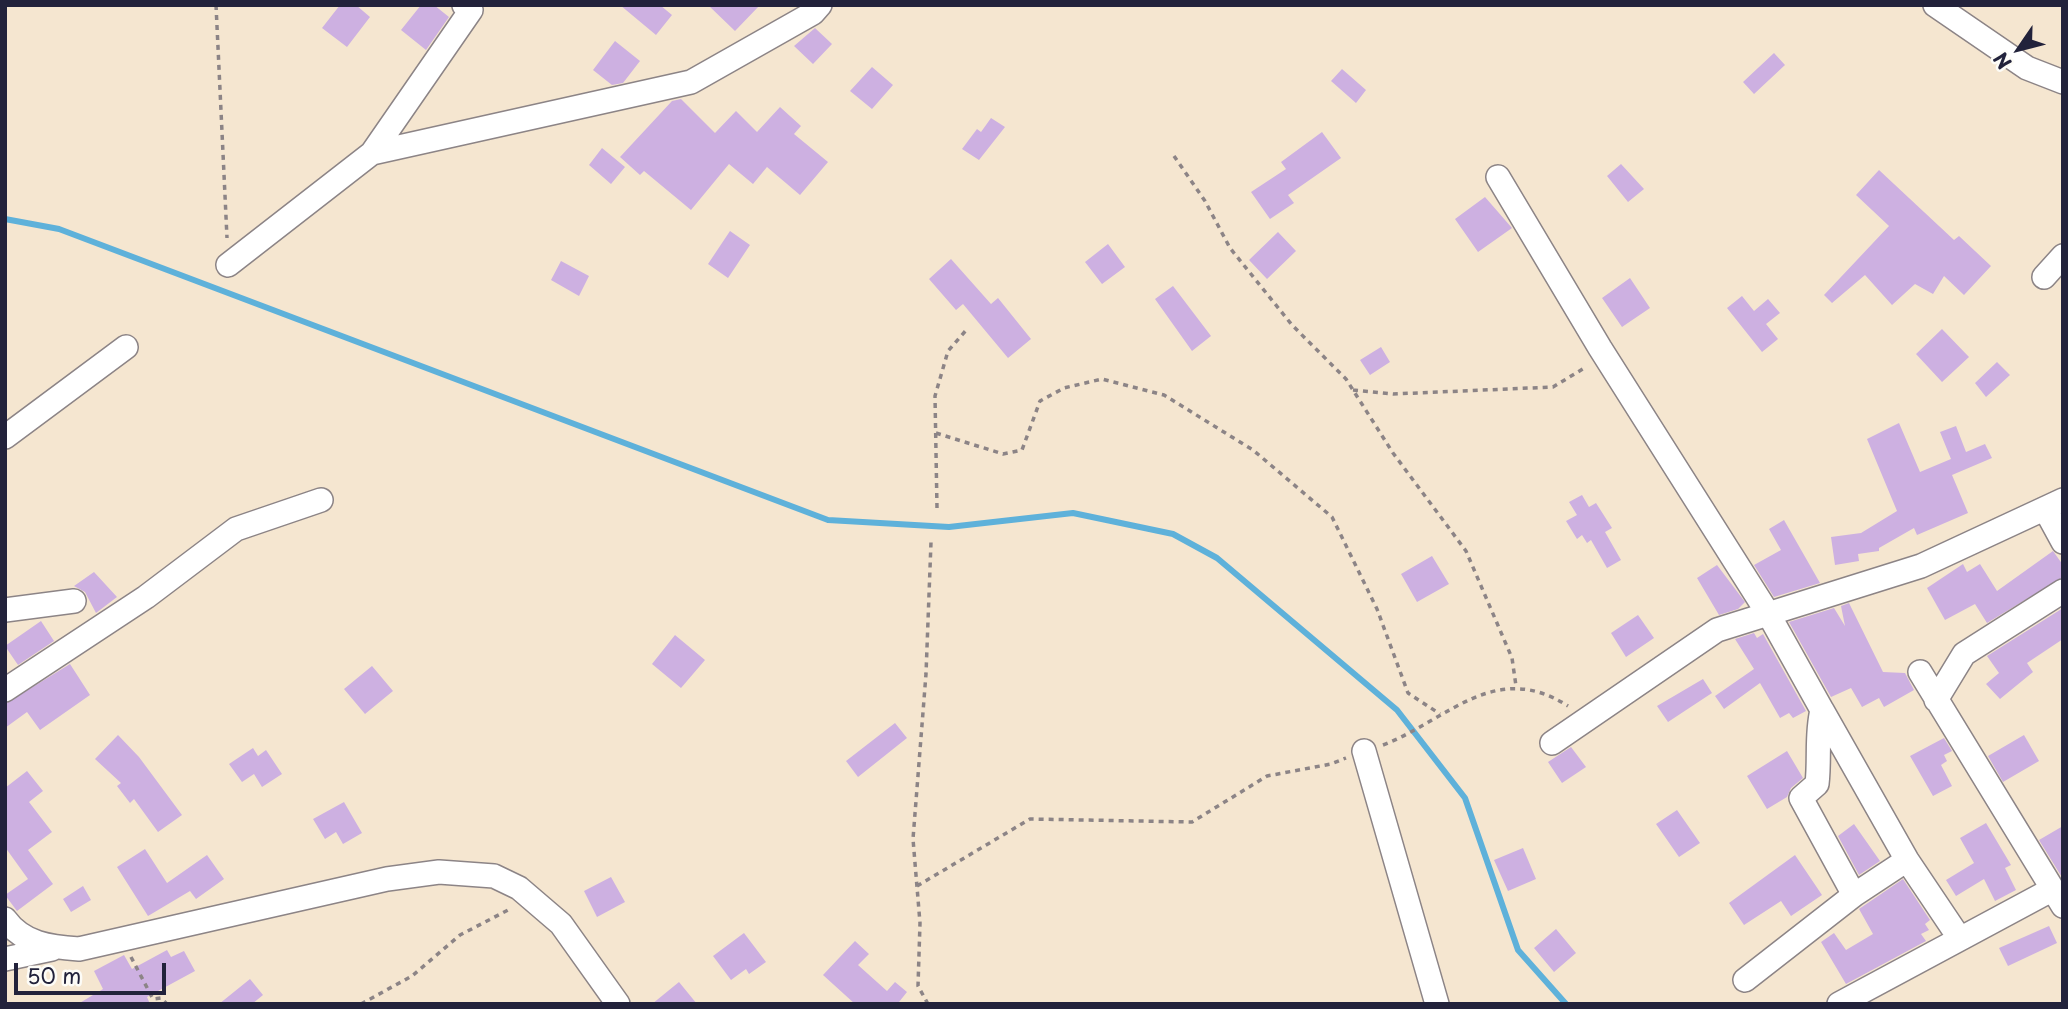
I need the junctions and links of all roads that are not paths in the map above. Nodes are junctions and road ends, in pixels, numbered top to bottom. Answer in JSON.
{"nodes":[{"id":1,"x":464,"y":5,"type":"edge"},
{"id":2,"x":820,"y":5,"type":"edge"},
{"id":3,"x":1936,"y":5,"type":"edge"},
{"id":4,"x":2063,"y":82,"type":"edge"},
{"id":5,"x":372,"y":153,"type":"junction"},
{"id":6,"x":1498,"y":177,"type":"dead end"},
{"id":7,"x":2063,"y":256,"type":"edge"},
{"id":8,"x":228,"y":265,"type":"road end"},
{"id":9,"x":2044,"y":277,"type":"dead end"},
{"id":10,"x":126,"y":347,"type":"dead end"},
{"id":11,"x":5,"y":437,"type":"edge"},
{"id":12,"x":321,"y":500,"type":"dead end"},
{"id":13,"x":2054,"y":505,"type":"edge"},
{"id":14,"x":2063,"y":542,"type":"edge"},
{"id":15,"x":2063,"y":592,"type":"edge"},
{"id":16,"x":74,"y":601,"type":"dead end"},
{"id":17,"x":5,"y":610,"type":"edge"},
{"id":18,"x":1769,"y":615,"type":"junction"},
{"id":19,"x":1920,"y":672,"type":"dead end"},
{"id":20,"x":11,"y":679,"type":"edge"},
{"id":21,"x":1936,"y":700,"type":"junction"},
{"id":22,"x":1822,"y":710,"type":"junction"},
{"id":23,"x":1552,"y":743,"type":"dead end"},
{"id":24,"x":1364,"y":751,"type":"road end"},
{"id":25,"x":1907,"y":860,"type":"junction"},
{"id":26,"x":1854,"y":895,"type":"junction"},
{"id":27,"x":2058,"y":898,"type":"edge"},
{"id":28,"x":5,"y":919,"type":"edge"},
{"id":29,"x":1960,"y":939,"type":"junction"},
{"id":30,"x":59,"y":948,"type":"junction"},
{"id":31,"x":5,"y":960,"type":"edge"},
{"id":32,"x":1745,"y":980,"type":"dead end"},
{"id":33,"x":618,"y":1004,"type":"edge"},
{"id":34,"x":1437,"y":1004,"type":"edge"},
{"id":35,"x":1839,"y":1004,"type":"edge"}],
"edges":[{"from":1,"to":5,"type":"street"},
{"from":2,"to":5,"type":"street"},
{"from":3,"to":4,"type":"street"},
{"from":5,"to":8,"type":"street"},
{"from":6,"to":18,"type":"street"},
{"from":7,"to":9,"type":"street"},
{"from":10,"to":11,"type":"street"},
{"from":12,"to":20,"type":"street"},
{"from":13,"to":14,"type":"street"},
{"from":13,"to":18,"type":"street"},
{"from":15,"to":21,"type":"street"},
{"from":16,"to":17,"type":"street"},
{"from":18,"to":22,"type":"street"},
{"from":18,"to":23,"type":"street"},
{"from":19,"to":21,"type":"street"},
{"from":21,"to":27,"type":"street"},
{"from":22,"to":25,"type":"street"},
{"from":22,"to":26,"type":"street"},
{"from":24,"to":34,"type":"street"},
{"from":25,"to":26,"type":"street"},
{"from":25,"to":29,"type":"street"},
{"from":26,"to":32,"type":"street"},
{"from":27,"to":29,"type":"street"},
{"from":28,"to":30,"type":"street"},
{"from":29,"to":35,"type":"street"},
{"from":30,"to":31,"type":"street"},
{"from":30,"to":33,"type":"street"}]}
